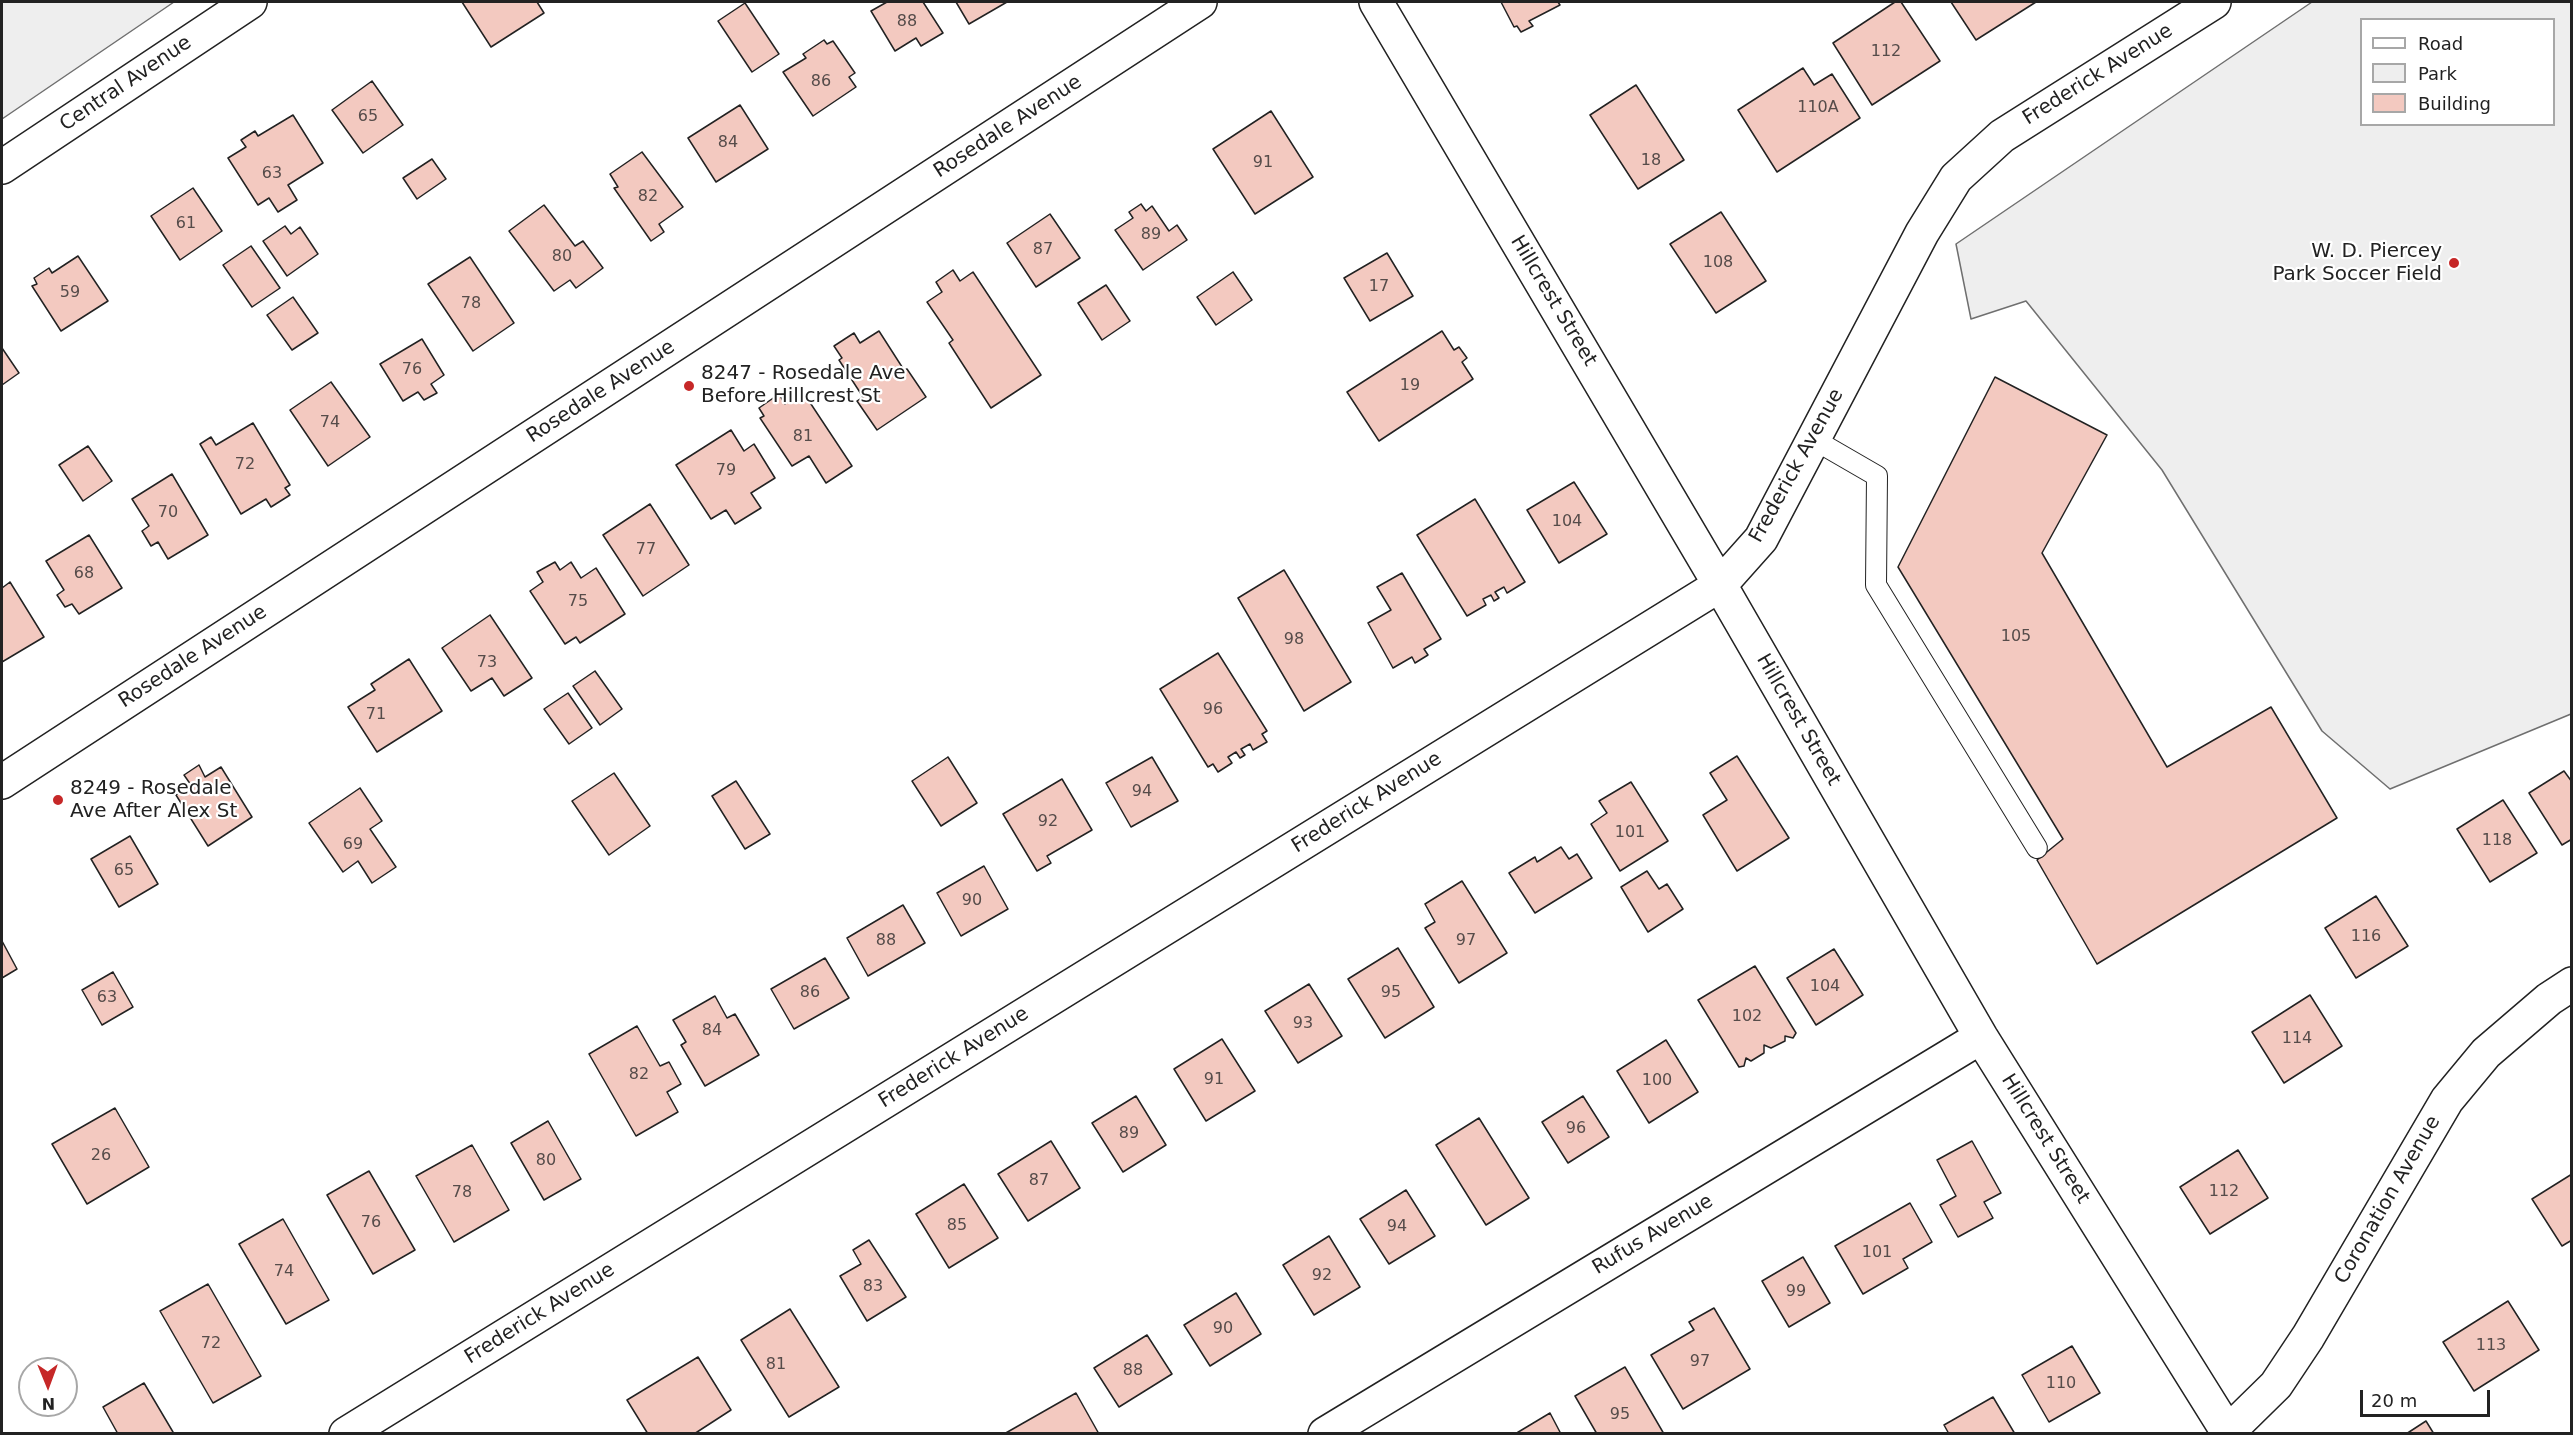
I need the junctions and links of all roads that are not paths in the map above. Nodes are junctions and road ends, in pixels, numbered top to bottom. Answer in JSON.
{"nodes":[{"id":1,"x":250,"y":2,"type":"edge"},
{"id":2,"x":1200,"y":2,"type":"edge"},
{"id":3,"x":1376,"y":2,"type":"edge"},
{"id":4,"x":2214,"y":2,"type":"edge"},
{"id":5,"x":2,"y":167,"type":"edge"},
{"id":6,"x":1813,"y":439,"type":"junction"},
{"id":7,"x":1720,"y":585,"type":"junction"},
{"id":8,"x":2,"y":783,"type":"edge"},
{"id":9,"x":2037,"y":848,"type":"dead end"},
{"id":10,"x":2571,"y":984,"type":"edge"},
{"id":11,"x":1982,"y":1037,"type":"junction"},
{"id":12,"x":2228,"y":1433,"type":"edge"},
{"id":13,"x":346,"y":1434,"type":"edge"},
{"id":14,"x":1325,"y":1434,"type":"edge"}],
"edges":[{"from":1,"to":5,"type":"street","name":"Central Avenue"},
{"from":2,"to":8,"type":"street","name":"Rosedale Avenue"},
{"from":3,"to":7,"type":"street","name":"Hillcrest Street"},
{"from":4,"to":6,"type":"street","name":"Frederick Avenue"},
{"from":6,"to":7,"type":"street","name":"Frederick Avenue"},
{"from":6,"to":9,"type":"lane"},
{"from":7,"to":11,"type":"street","name":"Hillcrest Street"},
{"from":7,"to":13,"type":"street","name":"Frederick Avenue"},
{"from":10,"to":12,"type":"street","name":"Coronation Avenue"},
{"from":11,"to":12,"type":"street","name":"Hillcrest Street"},
{"from":11,"to":14,"type":"street","name":"Rufus Avenue"}]}
